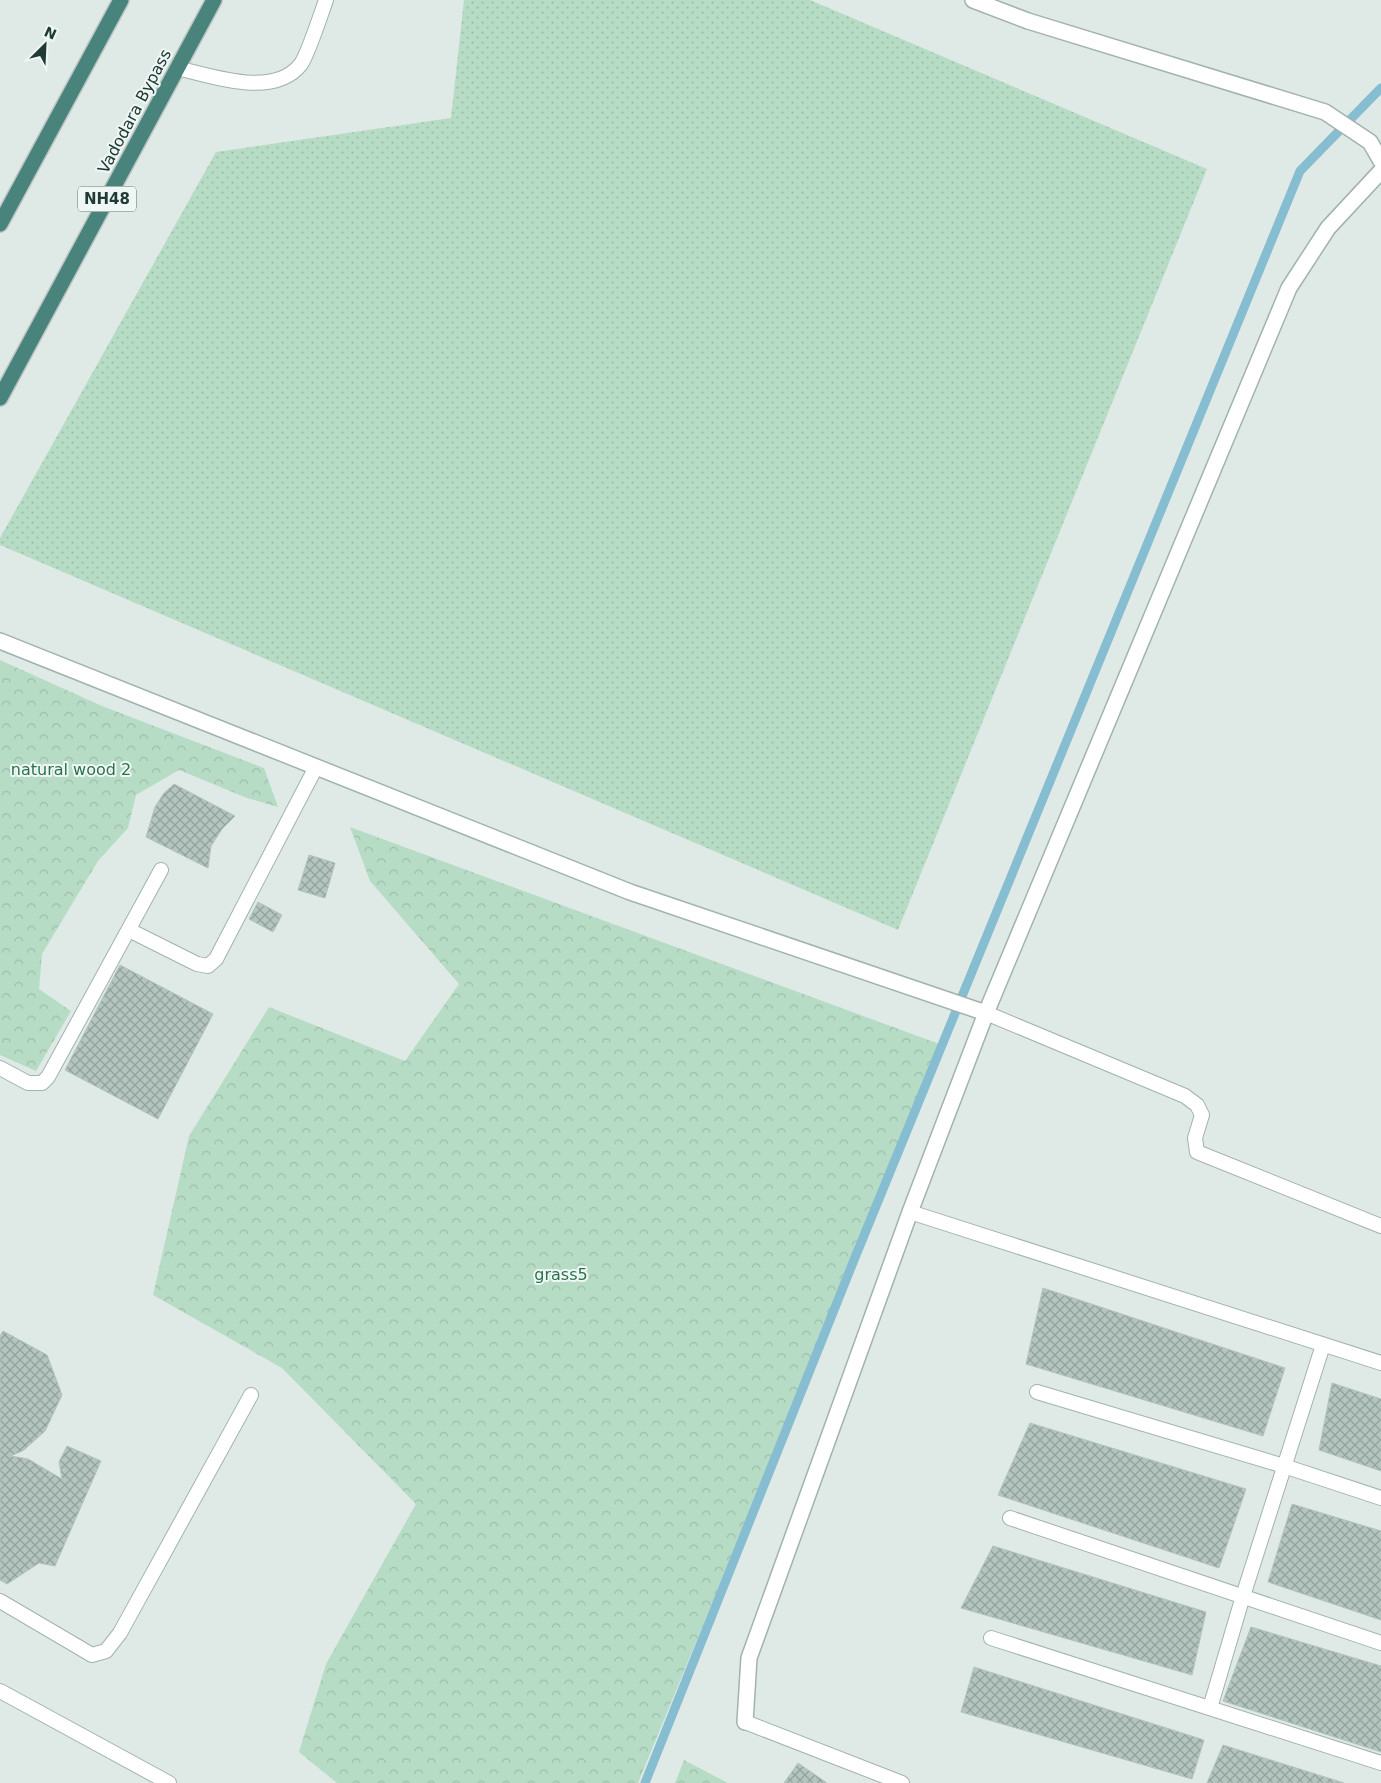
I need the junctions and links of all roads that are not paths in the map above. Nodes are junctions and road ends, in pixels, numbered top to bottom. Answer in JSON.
{"nodes":[{"id":1,"x":121,"y":0,"type":"edge"},
{"id":2,"x":214,"y":0,"type":"edge"},
{"id":3,"x":326,"y":0,"type":"edge"},
{"id":4,"x":972,"y":0,"type":"edge"},
{"id":5,"x":177,"y":68,"type":"junction"},
{"id":6,"x":1372,"y":140,"type":"edge"},
{"id":7,"x":1381,"y":161,"type":"edge"},
{"id":8,"x":1381,"y":171,"type":"edge"},
{"id":9,"x":0,"y":224,"type":"edge"},
{"id":10,"x":0,"y":398,"type":"edge"},
{"id":11,"x":0,"y":641,"type":"edge"},
{"id":12,"x":316,"y":767,"type":"junction"},
{"id":13,"x":160,"y":870,"type":"dead end"},
{"id":14,"x":129,"y":930,"type":"junction"},
{"id":15,"x":986,"y":1013,"type":"junction"},
{"id":16,"x":0,"y":1068,"type":"edge"},
{"id":17,"x":910,"y":1212,"type":"junction"},
{"id":18,"x":1381,"y":1226,"type":"edge"},
{"id":19,"x":1323,"y":1345,"type":"junction"},
{"id":20,"x":1381,"y":1363,"type":"edge"},
{"id":21,"x":1037,"y":1392,"type":"dead end"},
{"id":22,"x":251,"y":1395,"type":"dead end"},
{"id":23,"x":1284,"y":1466,"type":"junction"},
{"id":24,"x":1381,"y":1498,"type":"edge"},
{"id":25,"x":1010,"y":1518,"type":"dead end"},
{"id":26,"x":1242,"y":1596,"type":"junction"},
{"id":27,"x":0,"y":1601,"type":"edge"},
{"id":28,"x":990,"y":1638,"type":"dead end"},
{"id":29,"x":1381,"y":1642,"type":"edge"},
{"id":30,"x":0,"y":1692,"type":"edge"},
{"id":31,"x":1210,"y":1708,"type":"junction"},
{"id":32,"x":745,"y":1722,"type":"joint"},
{"id":33,"x":1381,"y":1763,"type":"edge"},
{"id":34,"x":168,"y":1783,"type":"edge"},
{"id":35,"x":902,"y":1783,"type":"edge"}],
"edges":[{"from":1,"to":9,"type":"highway"},
{"from":2,"to":5,"type":"highway","name":"Vadodara Bypass","number":"NH48"},
{"from":3,"to":5,"type":"lane"},
{"from":4,"to":6,"type":"street"},
{"from":5,"to":10,"type":"highway","name":"Vadodara Bypass","number":"NH48"},
{"from":6,"to":7,"type":"street"},
{"from":8,"to":15,"type":"street"},
{"from":11,"to":12,"type":"street"},
{"from":12,"to":14,"type":"lane"},
{"from":12,"to":15,"type":"street"},
{"from":13,"to":14,"type":"lane"},
{"from":14,"to":16,"type":"lane"},
{"from":15,"to":17,"type":"street"},
{"from":15,"to":18,"type":"lane"},
{"from":17,"to":19,"type":"lane"},
{"from":17,"to":32,"type":"street"},
{"from":19,"to":20,"type":"lane"},
{"from":19,"to":23,"type":"lane"},
{"from":21,"to":23,"type":"lane"},
{"from":22,"to":27,"type":"lane"},
{"from":23,"to":24,"type":"lane"},
{"from":23,"to":26,"type":"lane"},
{"from":25,"to":26,"type":"lane"},
{"from":26,"to":29,"type":"lane"},
{"from":26,"to":31,"type":"lane"},
{"from":28,"to":31,"type":"lane"},
{"from":30,"to":34,"type":"lane"},
{"from":31,"to":33,"type":"lane"},
{"from":32,"to":35,"type":"lane"}]}
